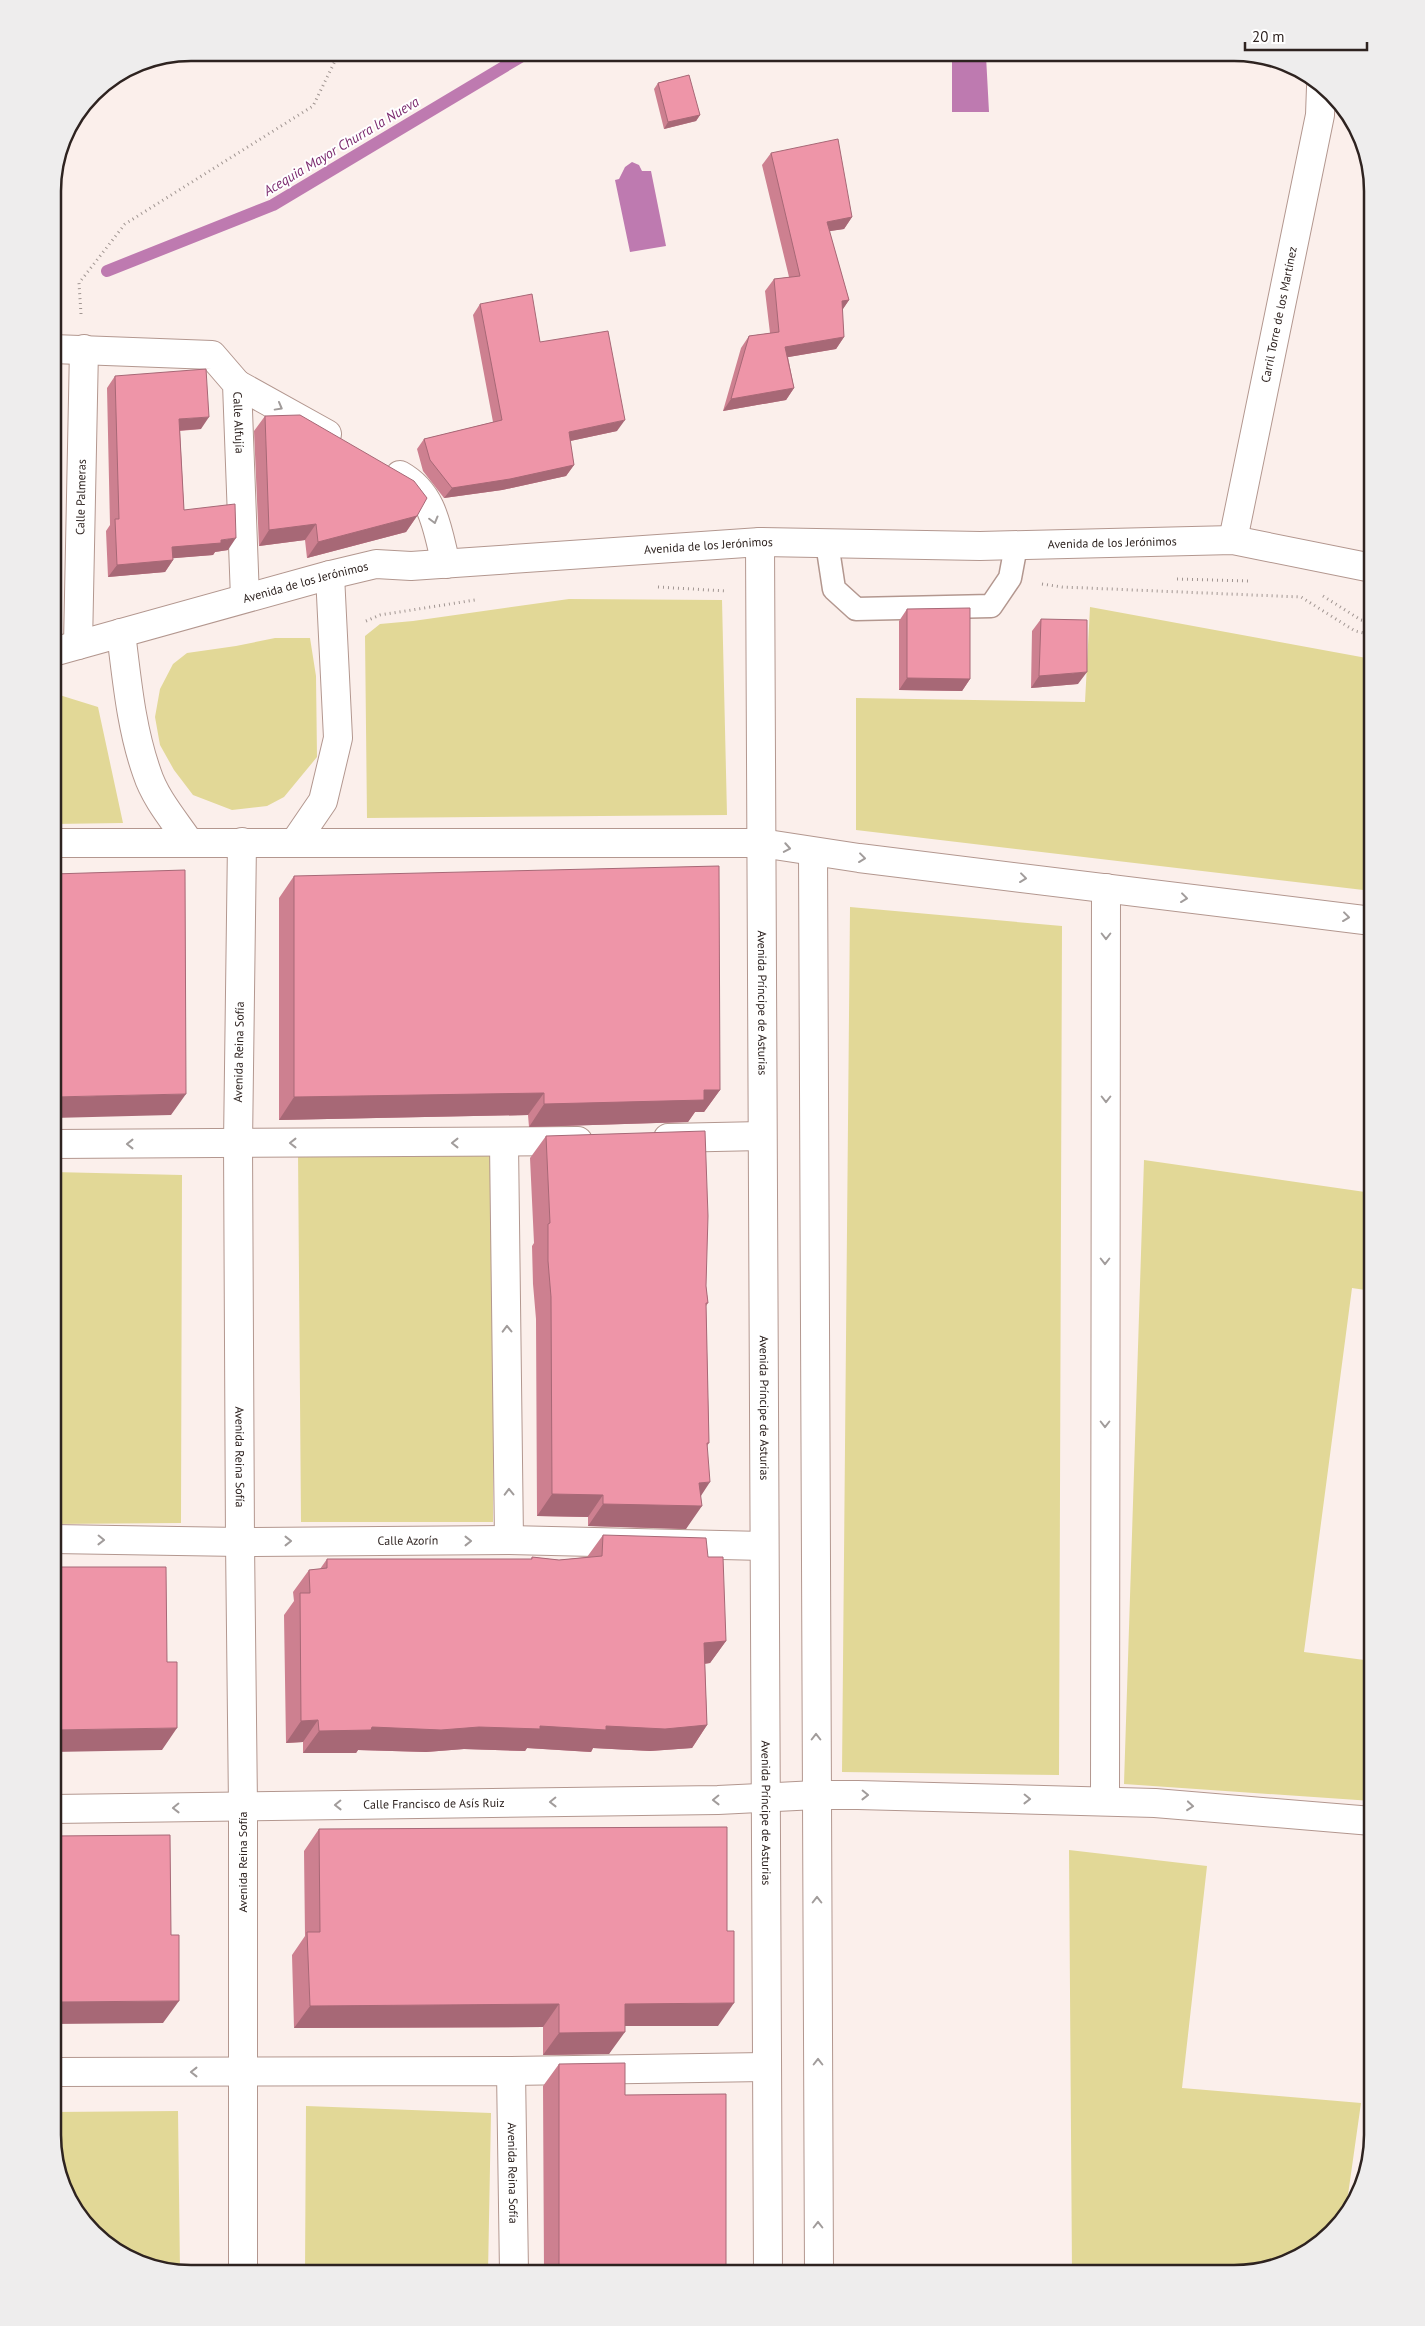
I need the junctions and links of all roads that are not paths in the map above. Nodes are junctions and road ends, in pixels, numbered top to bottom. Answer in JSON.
{"nodes":[{"id":1,"x":1321,"y":96,"type":"edge"},
{"id":2,"x":84,"y":349,"type":"junction"},
{"id":3,"x":62,"y":350,"type":"edge"},
{"id":4,"x":237,"y":384,"type":"junction"},
{"id":5,"x":350,"y":447,"type":"edge"},
{"id":6,"x":376,"y":462,"type":"edge"},
{"id":7,"x":1233,"y":540,"type":"junction"},
{"id":8,"x":760,"y":542,"type":"junction"},
{"id":9,"x":827,"y":543,"type":"junction"},
{"id":10,"x":1016,"y":546,"type":"junction"},
{"id":11,"x":446,"y":564,"type":"junction"},
{"id":12,"x":1364,"y":566,"type":"edge"},
{"id":13,"x":330,"y":575,"type":"junction"},
{"id":14,"x":245,"y":598,"type":"junction"},
{"id":15,"x":121,"y":632,"type":"junction"},
{"id":16,"x":65,"y":648,"type":"edge"},
{"id":17,"x":189,"y":842,"type":"junction"},
{"id":18,"x":242,"y":842,"type":"junction"},
{"id":19,"x":295,"y":842,"type":"junction"},
{"id":20,"x":62,"y":843,"type":"edge"},
{"id":21,"x":761,"y":843,"type":"junction"},
{"id":22,"x":813,"y":852,"type":"junction"},
{"id":23,"x":1106,"y":888,"type":"junction"},
{"id":24,"x":1364,"y":919,"type":"edge"},
{"id":25,"x":762,"y":1136,"type":"junction"},
{"id":26,"x":643,"y":1139,"type":"edge"},
{"id":27,"x":603,"y":1140,"type":"edge"},
{"id":28,"x":504,"y":1143,"type":"junction"},
{"id":29,"x":62,"y":1144,"type":"edge"},
{"id":30,"x":238,"y":1144,"type":"junction"},
{"id":31,"x":61,"y":1539,"type":"edge"},
{"id":32,"x":510,"y":1540,"type":"junction"},
{"id":33,"x":240,"y":1542,"type":"junction"},
{"id":34,"x":764,"y":1546,"type":"junction"},
{"id":35,"x":816,"y":1795,"type":"junction"},
{"id":36,"x":764,"y":1798,"type":"junction"},
{"id":37,"x":1105,"y":1801,"type":"junction"},
{"id":38,"x":244,"y":1807,"type":"junction"},
{"id":39,"x":61,"y":1809,"type":"edge"},
{"id":40,"x":1364,"y":1820,"type":"edge"},
{"id":41,"x":767,"y":2067,"type":"junction"},
{"id":42,"x":511,"y":2071,"type":"junction"},
{"id":43,"x":61,"y":2072,"type":"edge"},
{"id":44,"x":243,"y":2072,"type":"junction"},
{"id":45,"x":243,"y":2264,"type":"edge"},
{"id":46,"x":514,"y":2264,"type":"edge"},
{"id":47,"x":768,"y":2265,"type":"edge"},
{"id":48,"x":819,"y":2265,"type":"edge"}],
"edges":[{"from":1,"to":7,"type":"street","name":"Carril Torre de los Martínez"},
{"from":2,"to":3,"type":"street","name":"Calle Alfujía"},
{"from":2,"to":4,"type":"street","name":"Calle Alfujía"},
{"from":2,"to":16,"type":"street","name":"Calle Palmeras"},
{"from":4,"to":5,"type":"street","one_way":true},
{"from":4,"to":14,"type":"street","name":"Calle Alfujía"},
{"from":6,"to":11,"type":"street","one_way":true},
{"from":7,"to":10,"type":"street","name":"Avenida de los Jerónimos"},
{"from":7,"to":12,"type":"street","name":"Avenida de los Jerónimos"},
{"from":8,"to":9,"type":"street","name":"Avenida de los Jerónimos"},
{"from":8,"to":11,"type":"street","name":"Avenida de los Jerónimos"},
{"from":8,"to":21,"type":"street","name":"Avenida Príncipe de Asturias"},
{"from":9,"to":10,"type":"street","name":"Avenida de los Jerónimos"},
{"from":9,"to":10,"type":"lane"},
{"from":11,"to":13,"type":"street","name":"Avenida de los Jerónimos"},
{"from":13,"to":14,"type":"street","name":"Avenida de los Jerónimos"},
{"from":13,"to":19,"type":"street"},
{"from":14,"to":15,"type":"street","name":"Avenida de los Jerónimos"},
{"from":15,"to":16,"type":"street","name":"Avenida de los Jerónimos"},
{"from":15,"to":17,"type":"street"},
{"from":17,"to":18,"type":"street"},
{"from":17,"to":20,"type":"street"},
{"from":18,"to":19,"type":"street"},
{"from":18,"to":30,"type":"street","name":"Avenida Reina Sofía"},
{"from":19,"to":21,"type":"street"},
{"from":21,"to":22,"type":"street","one_way":true},
{"from":21,"to":25,"type":"street","name":"Avenida Príncipe de Asturias"},
{"from":22,"to":23,"type":"street","one_way":true},
{"from":35,"to":22,"type":"street","one_way":true},
{"from":23,"to":24,"type":"street","one_way":true},
{"from":23,"to":37,"type":"street","one_way":true},
{"from":25,"to":26,"type":"street"},
{"from":25,"to":34,"type":"street","name":"Avenida Príncipe de Asturias"},
{"from":27,"to":28,"type":"street"},
{"from":28,"to":30,"type":"street","one_way":true},
{"from":32,"to":28,"type":"street","one_way":true},
{"from":30,"to":29,"type":"street","one_way":true},
{"from":30,"to":33,"type":"street","name":"Avenida Reina Sofía"},
{"from":31,"to":33,"type":"street","name":"Calle Azorín","one_way":true},
{"from":33,"to":32,"type":"street","name":"Calle Azorín","one_way":true},
{"from":32,"to":34,"type":"street","name":"Calle Azorín"},
{"from":33,"to":38,"type":"street","name":"Avenida Reina Sofía"},
{"from":34,"to":36,"type":"street","name":"Avenida Príncipe de Asturias"},
{"from":35,"to":36,"type":"street","name":"Calle Francisco de Asís Ruiz"},
{"from":35,"to":37,"type":"street","name":"Calle Francisco de Asís Ruiz","one_way":true},
{"from":48,"to":35,"type":"street","one_way":true},
{"from":36,"to":38,"type":"street","name":"Calle Francisco de Asís Ruiz","one_way":true},
{"from":36,"to":41,"type":"street","name":"Avenida Príncipe de Asturias"},
{"from":37,"to":40,"type":"street","name":"Calle Francisco de Asís Ruiz","one_way":true},
{"from":38,"to":39,"type":"street","name":"Calle Francisco de Asís Ruiz","one_way":true},
{"from":38,"to":44,"type":"street","name":"Avenida Reina Sofía"},
{"from":41,"to":42,"type":"street"},
{"from":41,"to":47,"type":"street","name":"Avenida Príncipe de Asturias"},
{"from":42,"to":44,"type":"street"},
{"from":42,"to":46,"type":"street","name":"Avenida Reina Sofía"},
{"from":44,"to":43,"type":"street","one_way":true},
{"from":44,"to":45,"type":"street","name":"Avenida Reina Sofía"}]}
